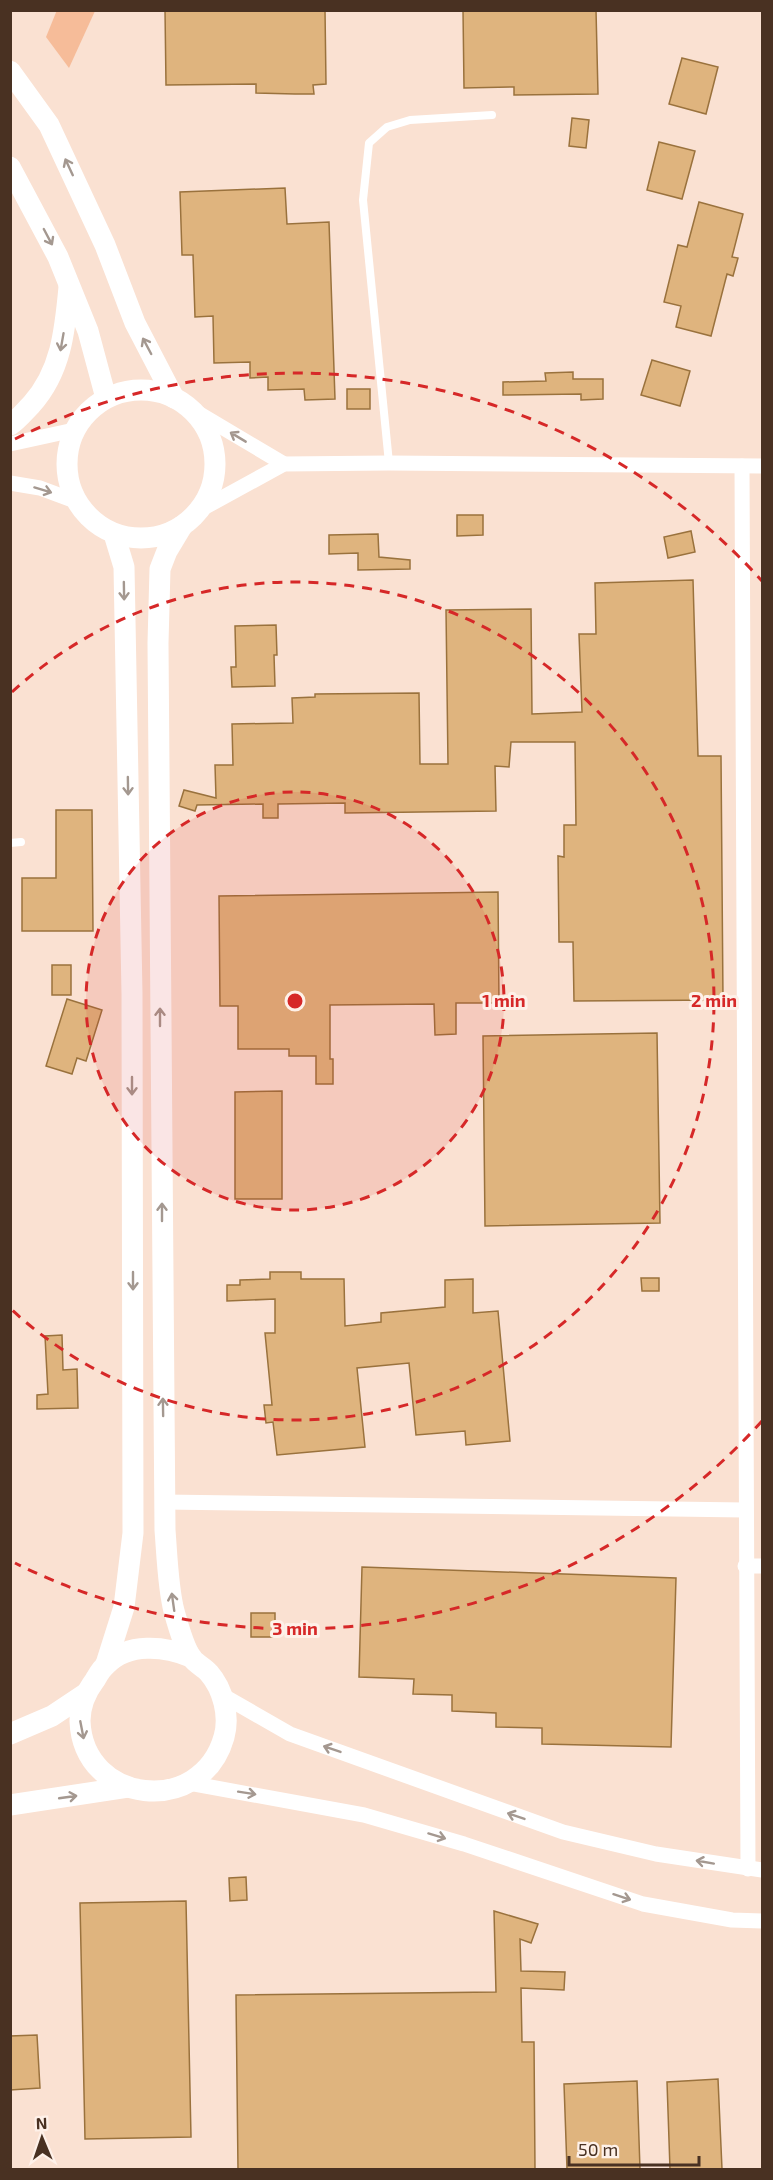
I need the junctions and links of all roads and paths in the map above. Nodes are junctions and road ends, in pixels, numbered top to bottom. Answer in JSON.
{"nodes":[{"id":1,"x":10,"y":72,"type":"edge"},
{"id":2,"x":492,"y":115,"type":"dead end"},
{"id":3,"x":10,"y":167,"type":"edge"},
{"id":4,"x":69,"y":284,"type":"junction"},
{"id":5,"x":105,"y":398,"type":"junction"},
{"id":6,"x":174,"y":398,"type":"junction"},
{"id":7,"x":193,"y":411,"type":"junction"},
{"id":8,"x":10,"y":425,"type":"edge"},
{"id":9,"x":74,"y":430,"type":"junction"},
{"id":10,"x":10,"y":444,"type":"edge"},
{"id":11,"x":389,"y":463,"type":"junction"},
{"id":12,"x":284,"y":464,"type":"junction"},
{"id":13,"x":742,"y":466,"type":"junction"},
{"id":14,"x":762,"y":466,"type":"edge"},
{"id":15,"x":10,"y":483,"type":"edge"},
{"id":16,"x":75,"y":501,"type":"junction"},
{"id":17,"x":198,"y":511,"type":"junction"},
{"id":18,"x":182,"y":526,"type":"junction"},
{"id":19,"x":114,"y":534,"type":"junction"},
{"id":20,"x":21,"y":842,"type":"dead end"},
{"id":21,"x":10,"y":843,"type":"edge"},
{"id":22,"x":164,"y":1502,"type":"junction"},
{"id":23,"x":745,"y":1510,"type":"junction"},
{"id":24,"x":745,"y":1566,"type":"junction"},
{"id":25,"x":762,"y":1566,"type":"edge"},
{"id":26,"x":191,"y":1657,"type":"junction"},
{"id":27,"x":106,"y":1664,"type":"junction"},
{"id":28,"x":84,"y":1694,"type":"junction"},
{"id":29,"x":222,"y":1695,"type":"junction"},
{"id":30,"x":10,"y":1734,"type":"edge"},
{"id":31,"x":189,"y":1783,"type":"junction"},
{"id":32,"x":128,"y":1787,"type":"junction"},
{"id":33,"x":10,"y":1805,"type":"edge"},
{"id":34,"x":755,"y":1870,"type":"edge"},
{"id":35,"x":762,"y":1922,"type":"edge"}],
"edges":[{"from":6,"to":1,"type":"street","one_way":true},
{"from":2,"to":11,"type":"lane"},
{"from":3,"to":4,"type":"street","one_way":true},
{"from":4,"to":5,"type":"street"},
{"from":4,"to":8,"type":"street","one_way":true},
{"from":5,"to":6,"type":"street"},
{"from":5,"to":9,"type":"street"},
{"from":6,"to":7,"type":"street"},
{"from":12,"to":7,"type":"street","one_way":true},
{"from":7,"to":17,"type":"street"},
{"from":9,"to":10,"type":"street"},
{"from":9,"to":16,"type":"street"},
{"from":11,"to":12,"type":"street"},
{"from":11,"to":13,"type":"street"},
{"from":12,"to":17,"type":"street"},
{"from":13,"to":14,"type":"street"},
{"from":13,"to":23,"type":"street"},
{"from":15,"to":16,"type":"street","one_way":true},
{"from":16,"to":19,"type":"street"},
{"from":17,"to":18,"type":"street"},
{"from":18,"to":19,"type":"street"},
{"from":22,"to":18,"type":"street","one_way":true},
{"from":19,"to":27,"type":"street","one_way":true},
{"from":20,"to":21,"type":"lane"},
{"from":22,"to":23,"type":"street"},
{"from":26,"to":22,"type":"street","one_way":true},
{"from":23,"to":24,"type":"street"},
{"from":24,"to":25,"type":"street"},
{"from":24,"to":34,"type":"street"},
{"from":26,"to":27,"type":"street"},
{"from":26,"to":29,"type":"street"},
{"from":27,"to":28,"type":"street"},
{"from":28,"to":30,"type":"street"},
{"from":28,"to":32,"type":"street","one_way":true},
{"from":29,"to":31,"type":"street"},
{"from":34,"to":29,"type":"street","one_way":true},
{"from":31,"to":32,"type":"street"},
{"from":31,"to":35,"type":"street","one_way":true},
{"from":33,"to":32,"type":"street","one_way":true}]}
